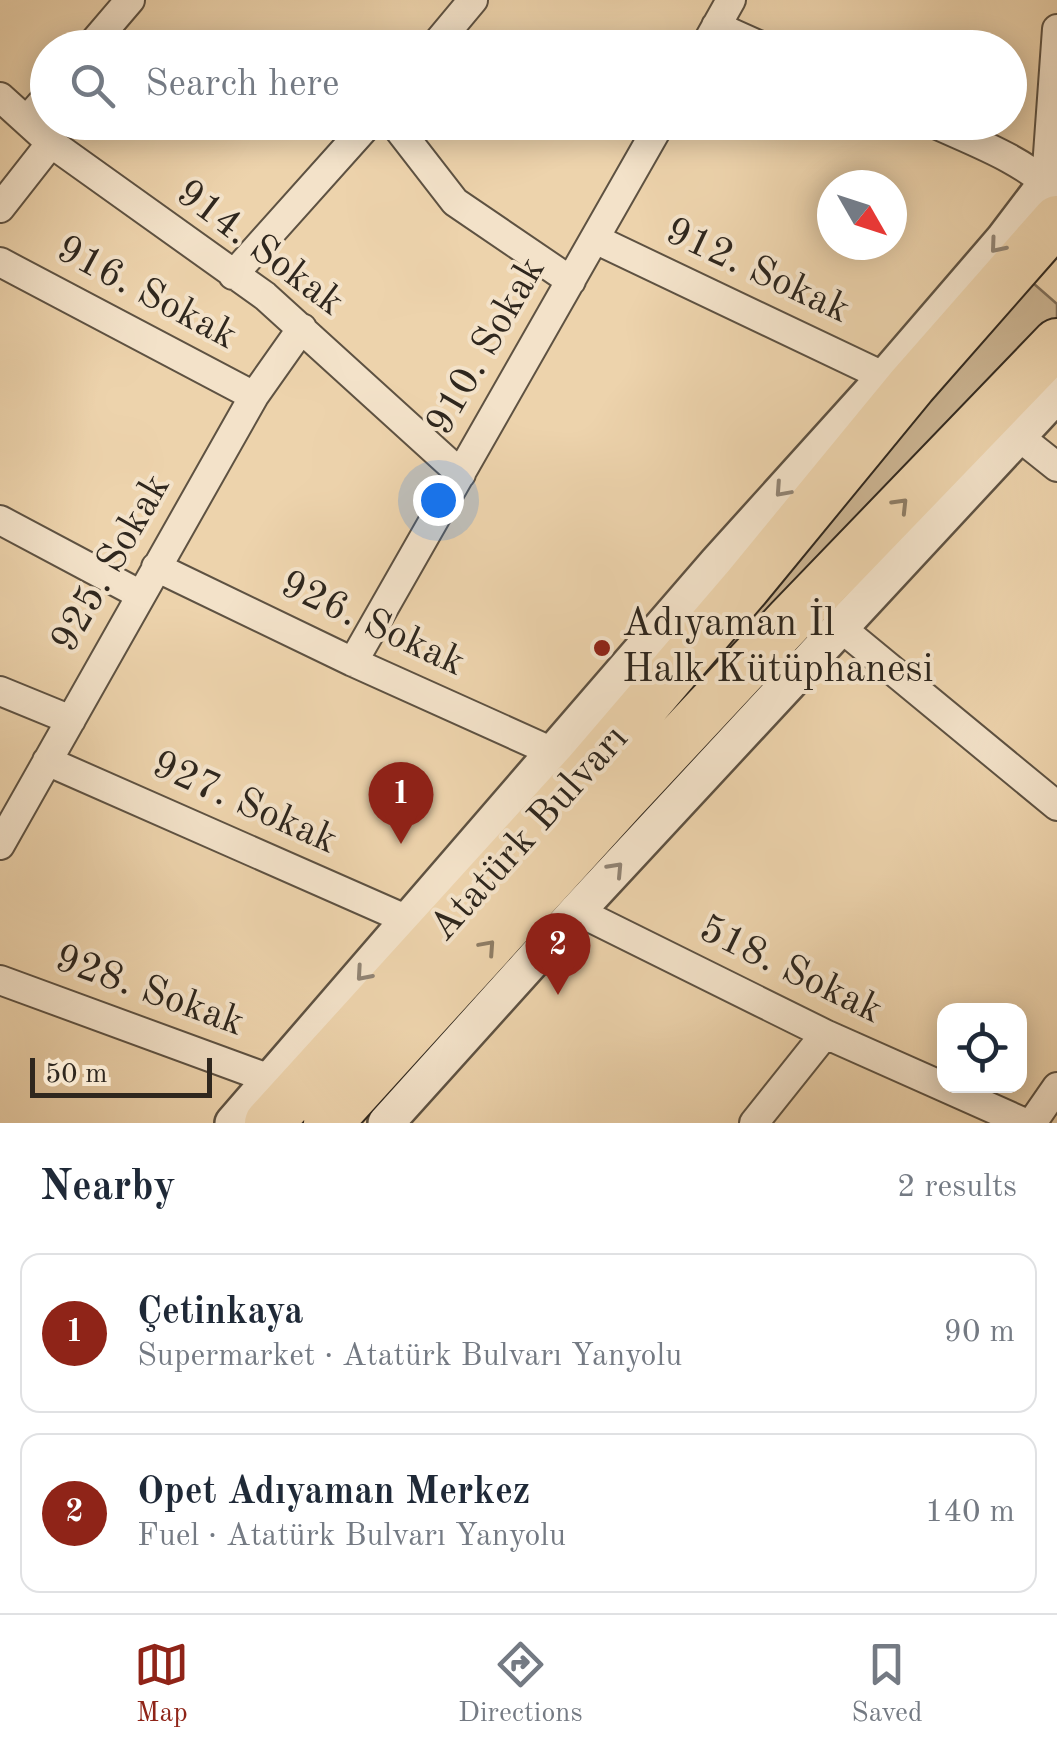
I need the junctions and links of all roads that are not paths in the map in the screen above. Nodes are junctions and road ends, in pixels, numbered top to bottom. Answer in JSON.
{"nodes":[{"id":1,"x":130,"y":0,"type":"edge"},
{"id":2,"x":473,"y":0,"type":"edge"},
{"id":3,"x":731,"y":0,"type":"edge"},
{"id":4,"x":1057,"y":29,"type":"edge"},
{"id":5,"x":104,"y":30,"type":"edge"},
{"id":6,"x":449,"y":30,"type":"edge"},
{"id":7,"x":714,"y":30,"type":"edge"},
{"id":8,"x":0,"y":98,"type":"edge"},
{"id":9,"x":30,"y":117,"type":"edge"},
{"id":10,"x":27,"y":120,"type":"junction"},
{"id":11,"x":30,"y":123,"type":"edge"},
{"id":12,"x":47,"y":140,"type":"edge"},
{"id":13,"x":354,"y":140,"type":"edge"},
{"id":14,"x":407,"y":140,"type":"edge"},
{"id":15,"x":651,"y":140,"type":"edge"},
{"id":16,"x":970,"y":140,"type":"edge"},
{"id":17,"x":50,"y":143,"type":"junction"},
{"id":18,"x":1055,"y":198,"type":"edge"},
{"id":19,"x":0,"y":208,"type":"edge"},
{"id":20,"x":594,"y":239,"type":"junction"},
{"id":21,"x":1057,"y":245,"type":"edge"},
{"id":22,"x":0,"y":262,"type":"edge"},
{"id":23,"x":232,"y":274,"type":"junction"},
{"id":24,"x":571,"y":281,"type":"junction"},
{"id":25,"x":302,"y":328,"type":"junction"},
{"id":26,"x":1057,"y":343,"type":"edge"},
{"id":27,"x":885,"y":377,"type":"junction"},
{"id":28,"x":1057,"y":394,"type":"edge"},
{"id":29,"x":254,"y":396,"type":"junction"},
{"id":30,"x":1018,"y":436,"type":"junction"},
{"id":31,"x":1057,"y":467,"type":"edge"},
{"id":32,"x":461,"y":474,"type":"junction"},
{"id":33,"x":0,"y":520,"type":"edge"},
{"id":34,"x":156,"y":567,"type":"junction"},
{"id":35,"x":140,"y":595,"type":"junction"},
{"id":36,"x":840,"y":627,"type":"junction"},
{"id":37,"x":353,"y":662,"type":"junction"},
{"id":38,"x":0,"y":691,"type":"edge"},
{"id":39,"x":71,"y":720,"type":"junction"},
{"id":40,"x":555,"y":752,"type":"junction"},
{"id":41,"x":47,"y":761,"type":"junction"},
{"id":42,"x":1057,"y":806,"type":"edge"},
{"id":43,"x":0,"y":845,"type":"edge"},
{"id":44,"x":577,"y":911,"type":"junction"},
{"id":45,"x":410,"y":920,"type":"junction"},
{"id":46,"x":0,"y":980,"type":"edge"},
{"id":47,"x":825,"y":1034,"type":"junction"},
{"id":48,"x":1057,"y":1087,"type":"edge"},
{"id":49,"x":270,"y":1101,"type":"edge"},
{"id":50,"x":232,"y":1123,"type":"edge"},
{"id":51,"x":328,"y":1123,"type":"edge"},
{"id":52,"x":386,"y":1123,"type":"edge"},
{"id":53,"x":754,"y":1123,"type":"edge"},
{"id":54,"x":1028,"y":1123,"type":"edge"}],
"edges":[{"from":1,"to":5,"type":"street"},
{"from":2,"to":6,"type":"street"},
{"from":3,"to":7,"type":"street"},
{"from":4,"to":18,"type":"street"},
{"from":8,"to":10,"type":"street","name":"914. Sokak"},
{"from":9,"to":10,"type":"street"},
{"from":10,"to":11,"type":"street","name":"914. Sokak"},
{"from":12,"to":17,"type":"street","name":"914. Sokak"},
{"from":13,"to":23,"type":"street"},
{"from":14,"to":24,"type":"street"},
{"from":15,"to":20,"type":"street","name":"910. Sokak"},
{"from":16,"to":18,"type":"street"},
{"from":17,"to":19,"type":"street"},
{"from":17,"to":23,"type":"street","name":"914. Sokak"},
{"from":18,"to":21,"type":"highway"},
{"from":18,"to":27,"type":"street","one_way":true},
{"from":18,"to":49,"type":"highway","name":"Atatürk Bulvarı"},
{"from":20,"to":24,"type":"street","name":"910. Sokak"},
{"from":20,"to":27,"type":"street","name":"912. Sokak"},
{"from":22,"to":29,"type":"street","name":"916. Sokak"},
{"from":23,"to":25,"type":"street","name":"914. Sokak"},
{"from":24,"to":32,"type":"street","name":"910. Sokak"},
{"from":25,"to":29,"type":"street","name":"925. Sokak"},
{"from":25,"to":32,"type":"street","name":"914. Sokak"},
{"from":51,"to":26,"type":"highway","name":"Atatürk Bulvarı","one_way":true},
{"from":27,"to":40,"type":"street","one_way":true},
{"from":28,"to":30,"type":"street"},
{"from":29,"to":34,"type":"street","name":"925. Sokak"},
{"from":30,"to":31,"type":"street"},
{"from":30,"to":36,"type":"street"},
{"from":32,"to":37,"type":"street","name":"910. Sokak"},
{"from":33,"to":35,"type":"street"},
{"from":34,"to":35,"type":"street","name":"925. Sokak"},
{"from":34,"to":37,"type":"street","name":"926. Sokak"},
{"from":35,"to":39,"type":"street","name":"925. Sokak"},
{"from":36,"to":42,"type":"street"},
{"from":44,"to":36,"type":"street","one_way":true},
{"from":37,"to":40,"type":"street","name":"926. Sokak"},
{"from":38,"to":39,"type":"street"},
{"from":39,"to":41,"type":"street","name":"925. Sokak"},
{"from":40,"to":45,"type":"street"},
{"from":41,"to":43,"type":"street","name":"925. Sokak"},
{"from":41,"to":45,"type":"street","name":"927. Sokak"},
{"from":44,"to":47,"type":"street","name":"518. Sokak"},
{"from":44,"to":52,"type":"street"},
{"from":45,"to":49,"type":"street","one_way":true},
{"from":46,"to":49,"type":"street","name":"928. Sokak"},
{"from":47,"to":53,"type":"street"},
{"from":47,"to":54,"type":"street","name":"518. Sokak"},
{"from":48,"to":54,"type":"street"},
{"from":49,"to":50,"type":"street"}]}
